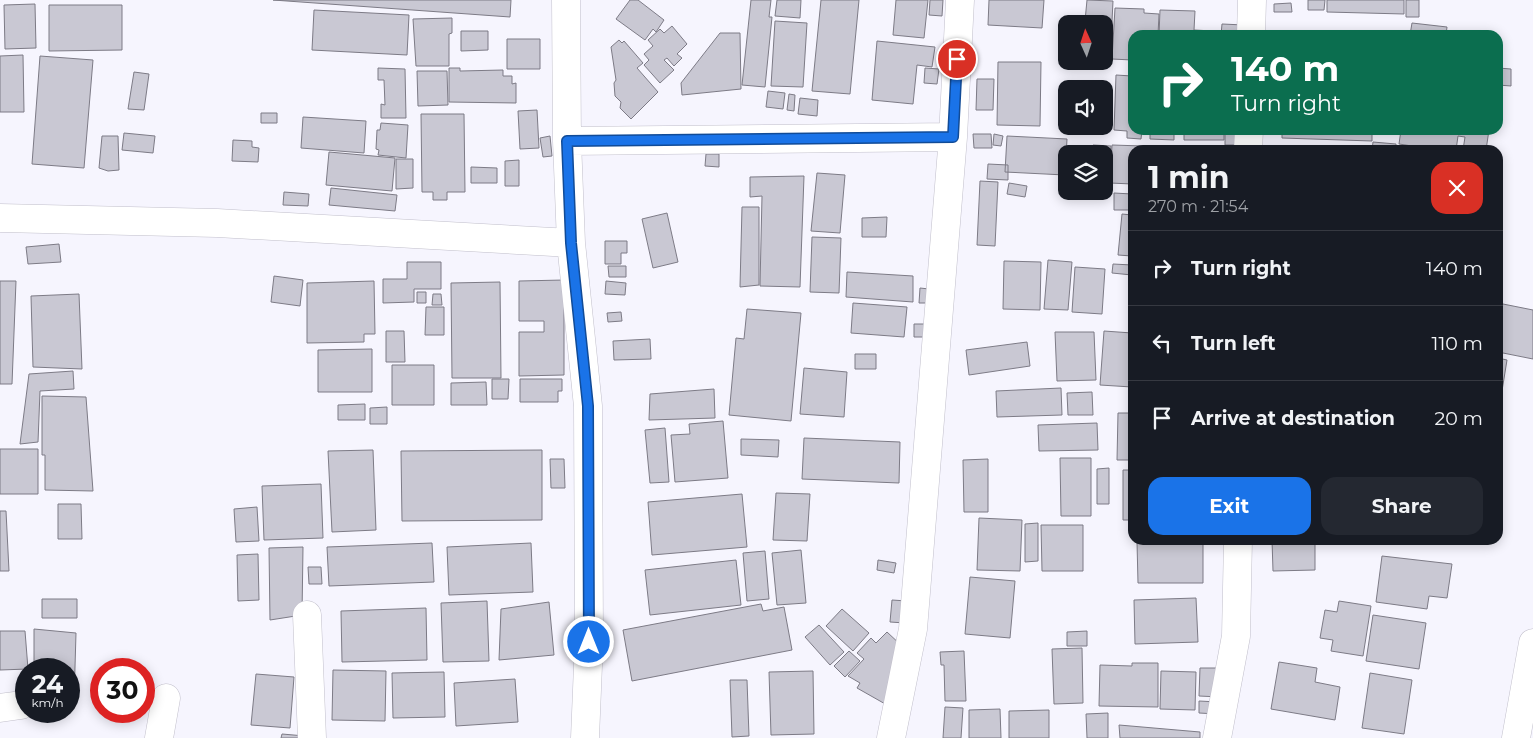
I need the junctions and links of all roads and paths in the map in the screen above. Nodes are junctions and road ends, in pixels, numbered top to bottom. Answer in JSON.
{"nodes":[{"id":1,"x":566,"y":0,"type":"edge"},
{"id":2,"x":960,"y":0,"type":"edge"},
{"id":3,"x":1252,"y":0,"type":"edge"},
{"id":4,"x":1251,"y":30,"type":"edge"},
{"id":5,"x":953,"y":137,"type":"junction"},
{"id":6,"x":567,"y":141,"type":"junction"},
{"id":7,"x":0,"y":218,"type":"edge"},
{"id":8,"x":571,"y":243,"type":"junction"},
{"id":9,"x":1238,"y":545,"type":"edge"},
{"id":10,"x":307,"y":616,"type":"dead end"},
{"id":11,"x":1533,"y":643,"type":"edge"},
{"id":12,"x":166,"y":698,"type":"dead end"},
{"id":13,"x":1522,"y":730,"type":"edge"},
{"id":14,"x":159,"y":738,"type":"edge"},
{"id":15,"x":312,"y":738,"type":"edge"},
{"id":16,"x":585,"y":738,"type":"edge"},
{"id":17,"x":891,"y":738,"type":"edge"},
{"id":18,"x":1216,"y":738,"type":"edge"}],
"edges":[{"from":1,"to":6,"type":"street"},
{"from":2,"to":5,"type":"street"},
{"from":3,"to":4,"type":"street"},
{"from":5,"to":6,"type":"street"},
{"from":5,"to":17,"type":"street"},
{"from":6,"to":8,"type":"street"},
{"from":7,"to":8,"type":"street"},
{"from":8,"to":16,"type":"street"},
{"from":9,"to":18,"type":"street"},
{"from":10,"to":15,"type":"street"},
{"from":11,"to":13,"type":"street"},
{"from":12,"to":14,"type":"street"}]}
